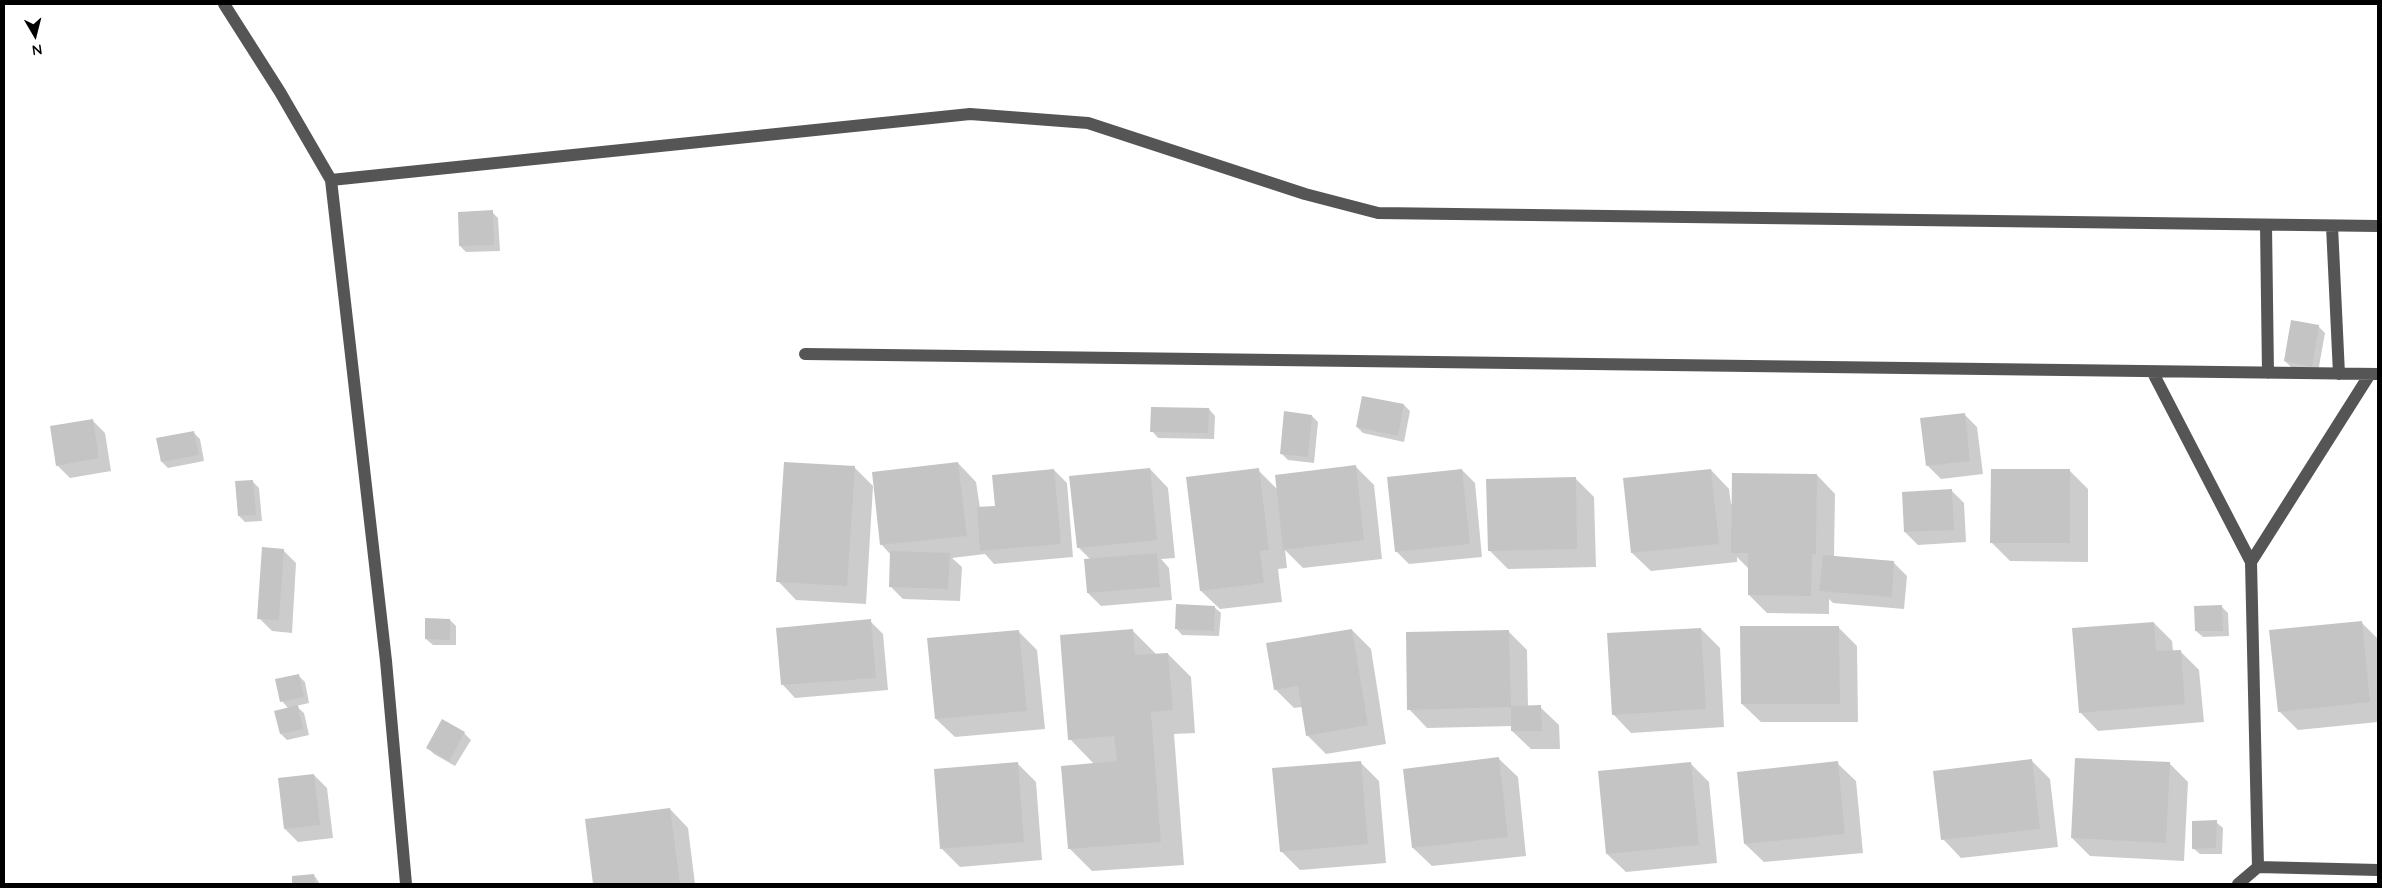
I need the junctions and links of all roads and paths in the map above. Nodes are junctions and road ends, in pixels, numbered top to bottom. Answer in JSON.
{"nodes":[{"id":1,"x":224,"y":4,"type":"edge"},
{"id":2,"x":331,"y":180,"type":"junction"},
{"id":3,"x":2266,"y":225,"type":"junction"},
{"id":4,"x":2332,"y":226,"type":"junction"},
{"id":5,"x":2378,"y":226,"type":"edge"},
{"id":6,"x":805,"y":354,"type":"dead end"},
{"id":7,"x":2153,"y":373,"type":"junction"},
{"id":8,"x":2268,"y":373,"type":"junction"},
{"id":9,"x":2339,"y":374,"type":"junction"},
{"id":10,"x":2374,"y":374,"type":"edge"},
{"id":11,"x":2251,"y":562,"type":"junction"},
{"id":12,"x":2258,"y":867,"type":"junction"},
{"id":13,"x":2378,"y":870,"type":"edge"},
{"id":14,"x":406,"y":884,"type":"edge"},
{"id":15,"x":2238,"y":884,"type":"edge"}],
"edges":[{"from":1,"to":2,"type":"street"},
{"from":2,"to":3,"type":"street"},
{"from":2,"to":14,"type":"street"},
{"from":3,"to":4,"type":"street"},
{"from":3,"to":8,"type":"street"},
{"from":4,"to":5,"type":"street"},
{"from":4,"to":9,"type":"street"},
{"from":6,"to":7,"type":"street"},
{"from":7,"to":8,"type":"street"},
{"from":7,"to":11,"type":"street"},
{"from":8,"to":9,"type":"street"},
{"from":9,"to":10,"type":"street"},
{"from":10,"to":11,"type":"street"},
{"from":11,"to":12,"type":"street"},
{"from":12,"to":13,"type":"street"},
{"from":12,"to":15,"type":"street"}]}
